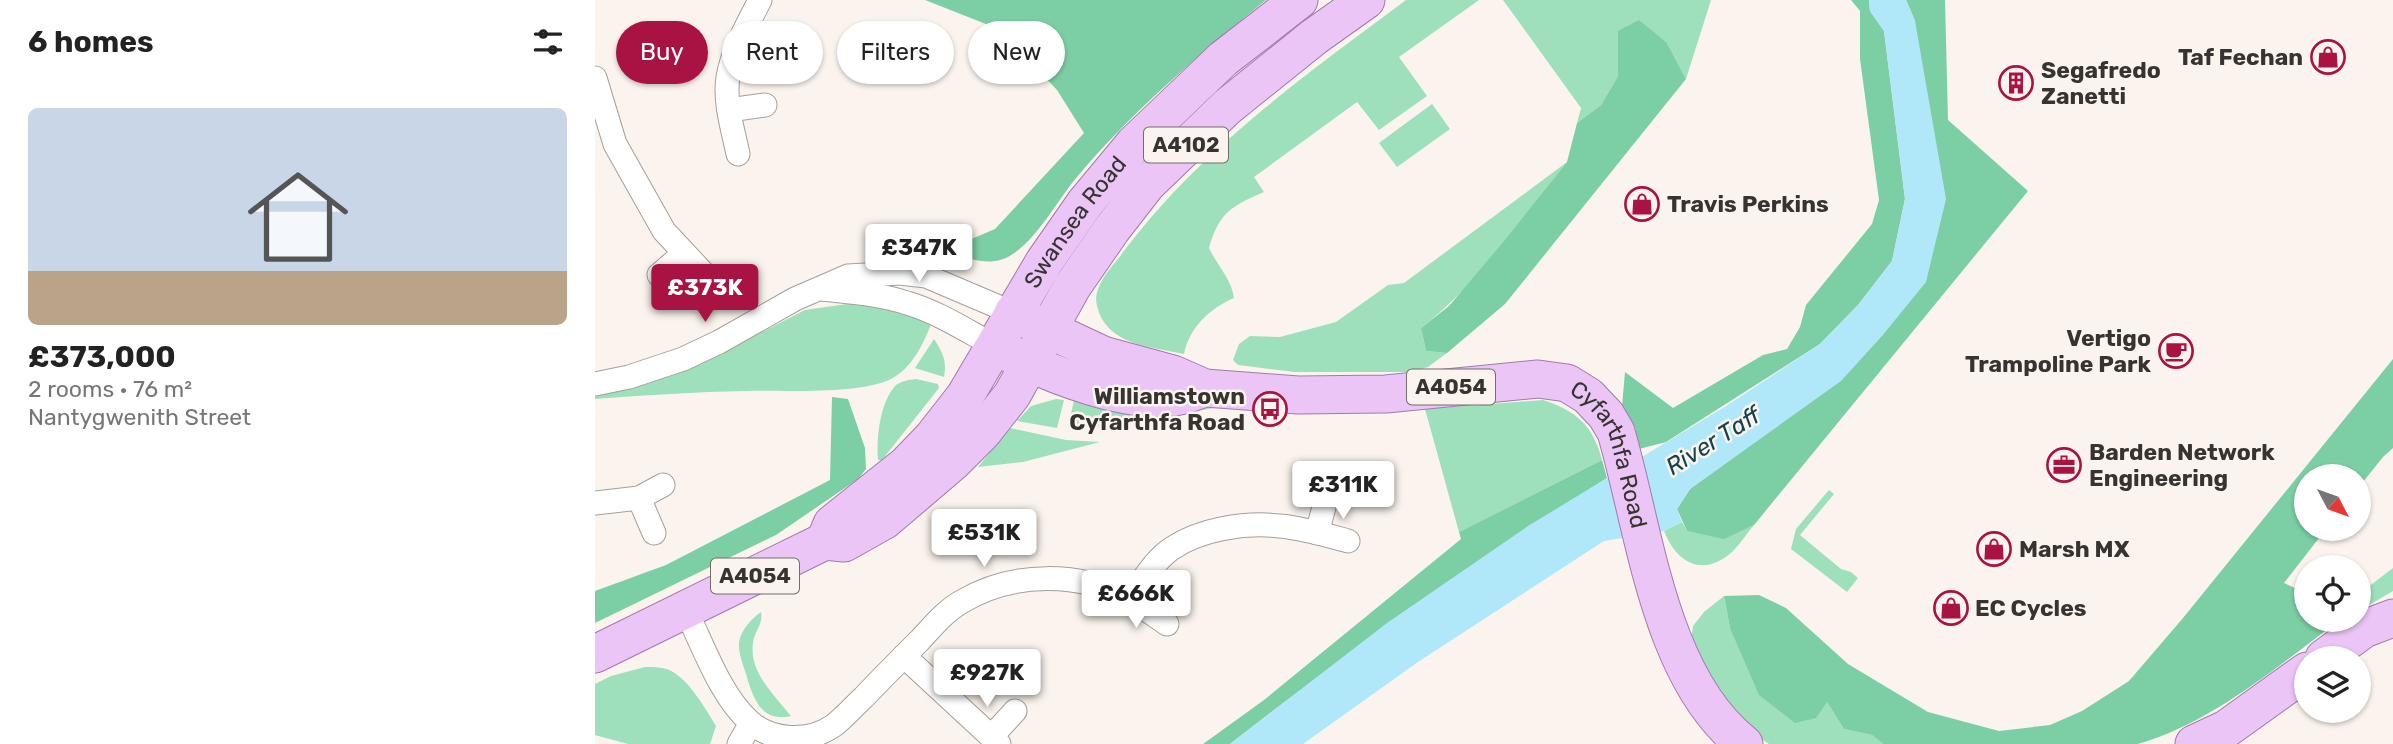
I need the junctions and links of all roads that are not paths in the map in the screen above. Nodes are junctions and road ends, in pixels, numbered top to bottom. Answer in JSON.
{"nodes":[{"id":1,"x":760,"y":0,"type":"edge"},
{"id":2,"x":1299,"y":0,"type":"edge"},
{"id":3,"x":1366,"y":0,"type":"edge"},
{"id":4,"x":595,"y":78,"type":"edge"},
{"id":5,"x":765,"y":104,"type":"dead end"},
{"id":6,"x":729,"y":110,"type":"junction"},
{"id":7,"x":738,"y":154,"type":"dead end"},
{"id":8,"x":683,"y":254,"type":"junction"},
{"id":9,"x":660,"y":275,"type":"dead end"},
{"id":10,"x":706,"y":276,"type":"dead end"},
{"id":11,"x":822,"y":289,"type":"junction"},
{"id":12,"x":1013,"y":313,"type":"junction"},
{"id":13,"x":1048,"y":330,"type":"junction"},
{"id":14,"x":995,"y":346,"type":"junction"},
{"id":15,"x":1030,"y":364,"type":"junction"},
{"id":16,"x":595,"y":384,"type":"edge"},
{"id":17,"x":1205,"y":388,"type":"junction"},
{"id":18,"x":663,"y":485,"type":"dead end"},
{"id":19,"x":1327,"y":496,"type":"dead end"},
{"id":20,"x":639,"y":498,"type":"junction"},
{"id":21,"x":595,"y":503,"type":"edge"},
{"id":22,"x":655,"y":533,"type":"dead end"},
{"id":23,"x":1317,"y":533,"type":"junction"},
{"id":24,"x":825,"y":541,"type":"junction"},
{"id":25,"x":1348,"y":541,"type":"dead end"},
{"id":26,"x":1131,"y":599,"type":"junction"},
{"id":27,"x":686,"y":611,"type":"junction"},
{"id":28,"x":2393,"y":618,"type":"edge"},
{"id":29,"x":1167,"y":624,"type":"dead end"},
{"id":30,"x":2341,"y":646,"type":"edge"},
{"id":31,"x":595,"y":654,"type":"edge"},
{"id":32,"x":904,"y":656,"type":"junction"},
{"id":33,"x":2294,"y":680,"type":"edge"},
{"id":34,"x":1015,"y":711,"type":"dead end"},
{"id":35,"x":751,"y":723,"type":"junction"},
{"id":36,"x":995,"y":740,"type":"edge"},
{"id":37,"x":739,"y":744,"type":"edge"},
{"id":38,"x":1744,"y":744,"type":"edge"},
{"id":39,"x":2194,"y":744,"type":"edge"}],
"edges":[{"from":1,"to":6,"type":"street"},
{"from":2,"to":12,"type":"main road","name":"Swansea Road","number":"A4102"},
{"from":3,"to":13,"type":"main road","name":"Swansea Road","number":"A4102"},
{"from":4,"to":8,"type":"street"},
{"from":5,"to":6,"type":"street"},
{"from":6,"to":7,"type":"street"},
{"from":8,"to":9,"type":"street"},
{"from":8,"to":10,"type":"street"},
{"from":11,"to":12,"type":"street"},
{"from":11,"to":14,"type":"street"},
{"from":11,"to":16,"type":"street"},
{"from":12,"to":13,"type":"main road","name":"Cyfarthfa Road"},
{"from":12,"to":14,"type":"main road","name":"Swansea Road"},
{"from":13,"to":15,"type":"main road","name":"Swansea Road"},
{"from":13,"to":17,"type":"main road","name":"Cyfarthfa Road","number":"A4054"},
{"from":14,"to":15,"type":"main road","name":"Cyfarthfa Road"},
{"from":14,"to":24,"type":"main road","number":"A4054"},
{"from":15,"to":17,"type":"main road","name":"Cyfarthfa Road","number":"A4054"},
{"from":15,"to":24,"type":"main road","number":"A4054"},
{"from":17,"to":38,"type":"main road","name":"Cyfarthfa Road","number":"A4054"},
{"from":18,"to":20,"type":"street"},
{"from":19,"to":23,"type":"street"},
{"from":20,"to":21,"type":"street"},
{"from":20,"to":22,"type":"street"},
{"from":23,"to":25,"type":"street"},
{"from":23,"to":26,"type":"street"},
{"from":24,"to":27,"type":"main road","number":"A4054"},
{"from":26,"to":29,"type":"street"},
{"from":26,"to":32,"type":"street"},
{"from":27,"to":31,"type":"main road","number":"A4054"},
{"from":27,"to":35,"type":"street"},
{"from":28,"to":30,"type":"main road"},
{"from":32,"to":35,"type":"street"},
{"from":32,"to":36,"type":"street"},
{"from":33,"to":39,"type":"main road"},
{"from":34,"to":36,"type":"street"},
{"from":35,"to":37,"type":"street"}]}
